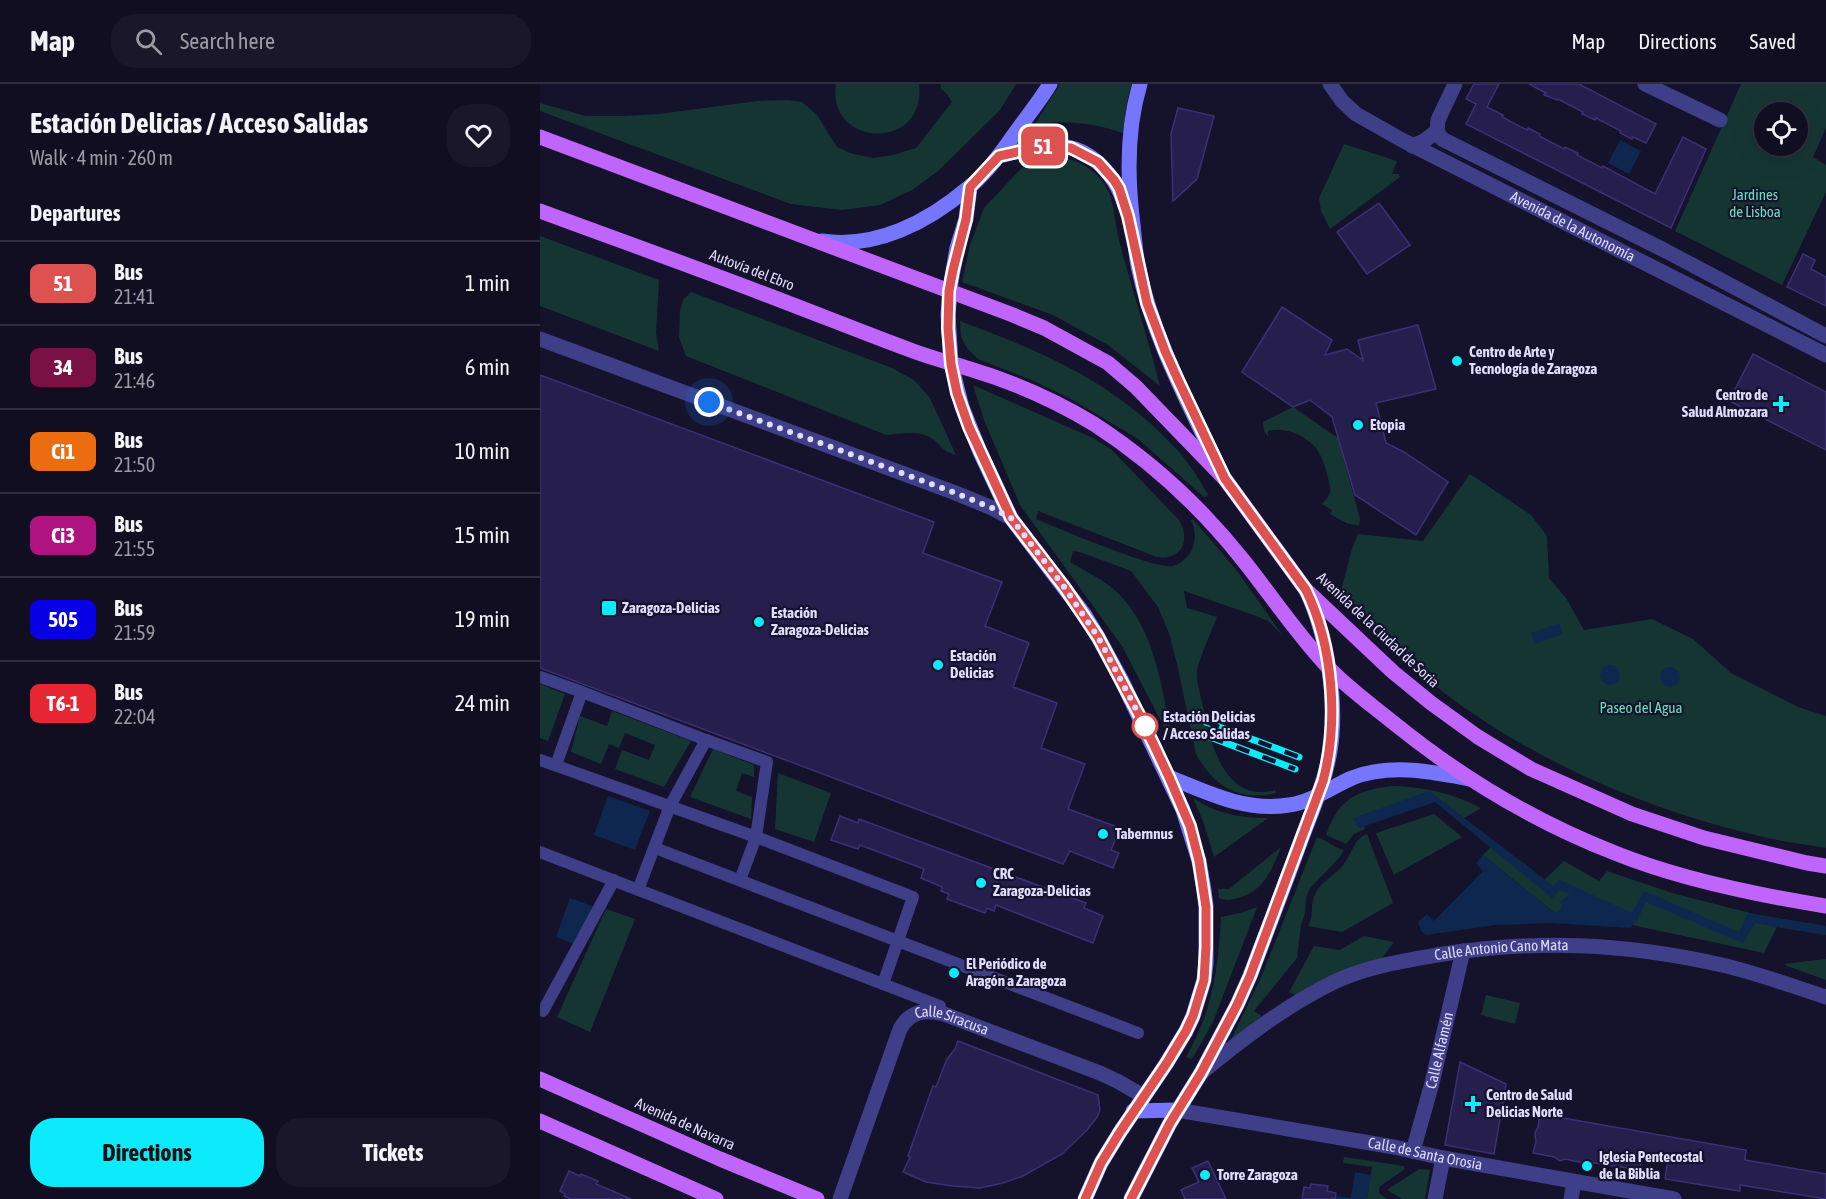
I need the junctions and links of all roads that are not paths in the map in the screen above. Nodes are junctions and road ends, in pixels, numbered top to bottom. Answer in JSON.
{"nodes":[{"id":1,"x":1050,"y":84,"type":"edge"},
{"id":2,"x":1140,"y":84,"type":"edge"},
{"id":3,"x":1330,"y":84,"type":"edge"},
{"id":4,"x":1455,"y":84,"type":"edge"},
{"id":5,"x":1645,"y":84,"type":"edge"},
{"id":6,"x":1720,"y":120,"type":"dead end"},
{"id":7,"x":1437,"y":131,"type":"junction"},
{"id":8,"x":540,"y":137,"type":"edge"},
{"id":9,"x":1412,"y":146,"type":"junction"},
{"id":10,"x":999,"y":156,"type":"junction"},
{"id":11,"x":970,"y":187,"type":"junction"},
{"id":12,"x":1126,"y":199,"type":"junction"},
{"id":13,"x":540,"y":211,"type":"edge"},
{"id":14,"x":810,"y":239,"type":"junction"},
{"id":15,"x":949,"y":291,"type":"junction"},
{"id":16,"x":1826,"y":336,"type":"edge"},
{"id":17,"x":540,"y":339,"type":"edge"},
{"id":18,"x":1826,"y":355,"type":"edge"},
{"id":19,"x":951,"y":364,"type":"junction"},
{"id":20,"x":1225,"y":479,"type":"junction"},
{"id":21,"x":1011,"y":518,"type":"junction"},
{"id":22,"x":1306,"y":590,"type":"junction"},
{"id":23,"x":1327,"y":667,"type":"junction"},
{"id":24,"x":540,"y":677,"type":"edge"},
{"id":25,"x":582,"y":692,"type":"junction"},
{"id":26,"x":706,"y":740,"type":"junction"},
{"id":27,"x":540,"y":760,"type":"edge"},
{"id":28,"x":556,"y":765,"type":"junction"},
{"id":29,"x":1169,"y":777,"type":"junction"},
{"id":30,"x":1470,"y":779,"type":"junction"},
{"id":31,"x":1318,"y":796,"type":"junction"},
{"id":32,"x":670,"y":806,"type":"junction"},
{"id":33,"x":756,"y":837,"type":"junction"},
{"id":34,"x":655,"y":848,"type":"junction"},
{"id":35,"x":540,"y":852,"type":"edge"},
{"id":36,"x":1826,"y":866,"type":"edge"},
{"id":37,"x":614,"y":880,"type":"junction"},
{"id":38,"x":740,"y":880,"type":"junction"},
{"id":39,"x":638,"y":890,"type":"junction"},
{"id":40,"x":1826,"y":906,"type":"edge"},
{"id":41,"x":898,"y":941,"type":"junction"},
{"id":42,"x":1463,"y":951,"type":"junction"},
{"id":43,"x":883,"y":984,"type":"junction"},
{"id":44,"x":1826,"y":997,"type":"edge"},
{"id":45,"x":940,"y":1006,"type":"dead end"},
{"id":46,"x":543,"y":1011,"type":"dead end"},
{"id":47,"x":1138,"y":1033,"type":"dead end"},
{"id":48,"x":1201,"y":1073,"type":"junction"},
{"id":49,"x":540,"y":1079,"type":"edge"},
{"id":50,"x":1143,"y":1096,"type":"junction"},
{"id":51,"x":1177,"y":1110,"type":"junction"},
{"id":52,"x":1133,"y":1111,"type":"junction"},
{"id":53,"x":540,"y":1121,"type":"edge"},
{"id":54,"x":1413,"y":1151,"type":"junction"},
{"id":55,"x":1443,"y":1158,"type":"junction"},
{"id":56,"x":1574,"y":1182,"type":"junction"},
{"id":57,"x":716,"y":1199,"type":"edge"},
{"id":58,"x":818,"y":1199,"type":"edge"},
{"id":59,"x":840,"y":1199,"type":"edge"},
{"id":60,"x":1085,"y":1199,"type":"edge"},
{"id":61,"x":1131,"y":1199,"type":"edge"},
{"id":62,"x":1435,"y":1199,"type":"edge"},
{"id":63,"x":1571,"y":1199,"type":"edge"},
{"id":64,"x":1674,"y":1199,"type":"edge"}],
"edges":[{"from":1,"to":10,"type":"main road"},
{"from":2,"to":12,"type":"main road"},
{"from":3,"to":9,"type":"street","name":"Avenida de la Autonomía"},
{"from":4,"to":7,"type":"street"},
{"from":5,"to":6,"type":"street"},
{"from":7,"to":9,"type":"street"},
{"from":7,"to":16,"type":"street","name":"Avenida de la Autonomía"},
{"from":8,"to":14,"type":"main road"},
{"from":9,"to":18,"type":"street","name":"Avenida de la Autonomía"},
{"from":10,"to":11,"type":"main road"},
{"from":10,"to":12,"type":"main road"},
{"from":11,"to":14,"type":"main road"},
{"from":11,"to":15,"type":"main road"},
{"from":12,"to":20,"type":"main road"},
{"from":13,"to":19,"type":"main road","name":"Autovía del Ebro"},
{"from":14,"to":15,"type":"main road"},
{"from":15,"to":19,"type":"main road"},
{"from":15,"to":20,"type":"main road","name":"Avenida de la Ciudad de Soria"},
{"from":17,"to":21,"type":"street"},
{"from":19,"to":21,"type":"main road"},
{"from":19,"to":23,"type":"main road"},
{"from":20,"to":22,"type":"main road","name":"Avenida de la Ciudad de Soria"},
{"from":21,"to":29,"type":"main road"},
{"from":22,"to":23,"type":"main road"},
{"from":22,"to":36,"type":"main road","name":"Avenida de la Ciudad de Soria"},
{"from":23,"to":30,"type":"main road"},
{"from":23,"to":31,"type":"main road"},
{"from":24,"to":25,"type":"street"},
{"from":25,"to":26,"type":"street"},
{"from":25,"to":28,"type":"street"},
{"from":26,"to":32,"type":"street"},
{"from":26,"to":33,"type":"street"},
{"from":27,"to":28,"type":"street"},
{"from":28,"to":32,"type":"street"},
{"from":29,"to":31,"type":"main road"},
{"from":29,"to":50,"type":"main road"},
{"from":30,"to":31,"type":"main road"},
{"from":30,"to":40,"type":"main road"},
{"from":31,"to":48,"type":"main road"},
{"from":32,"to":33,"type":"street"},
{"from":32,"to":34,"type":"street"},
{"from":33,"to":38,"type":"street"},
{"from":33,"to":41,"type":"street"},
{"from":34,"to":38,"type":"street"},
{"from":34,"to":39,"type":"street"},
{"from":35,"to":37,"type":"street"},
{"from":37,"to":39,"type":"street"},
{"from":37,"to":46,"type":"street"},
{"from":38,"to":41,"type":"street"},
{"from":39,"to":43,"type":"street"},
{"from":41,"to":43,"type":"street"},
{"from":41,"to":47,"type":"street"},
{"from":42,"to":44,"type":"street","name":"Calle Antonio Cano Mata"},
{"from":42,"to":48,"type":"street","name":"Calle Antonio Cano Mata"},
{"from":42,"to":54,"type":"street","name":"Calle Alfamén"},
{"from":43,"to":45,"type":"street"},
{"from":48,"to":51,"type":"main road"},
{"from":49,"to":58,"type":"main road","name":"Avenida de Navarra"},
{"from":50,"to":52,"type":"main road"},
{"from":50,"to":59,"type":"street","name":"Calle Siracusa"},
{"from":51,"to":52,"type":"main road"},
{"from":51,"to":54,"type":"street","name":"Calle de Santa Orosia"},
{"from":51,"to":61,"type":"main road"},
{"from":52,"to":60,"type":"main road"},
{"from":53,"to":57,"type":"main road"},
{"from":54,"to":55,"type":"street","name":"Calle de Santa Orosia"},
{"from":55,"to":56,"type":"street","name":"Calle de Santa Orosia"},
{"from":55,"to":62,"type":"street"},
{"from":56,"to":63,"type":"street"},
{"from":56,"to":64,"type":"street","name":"Calle de Santa Orosia"}]}
